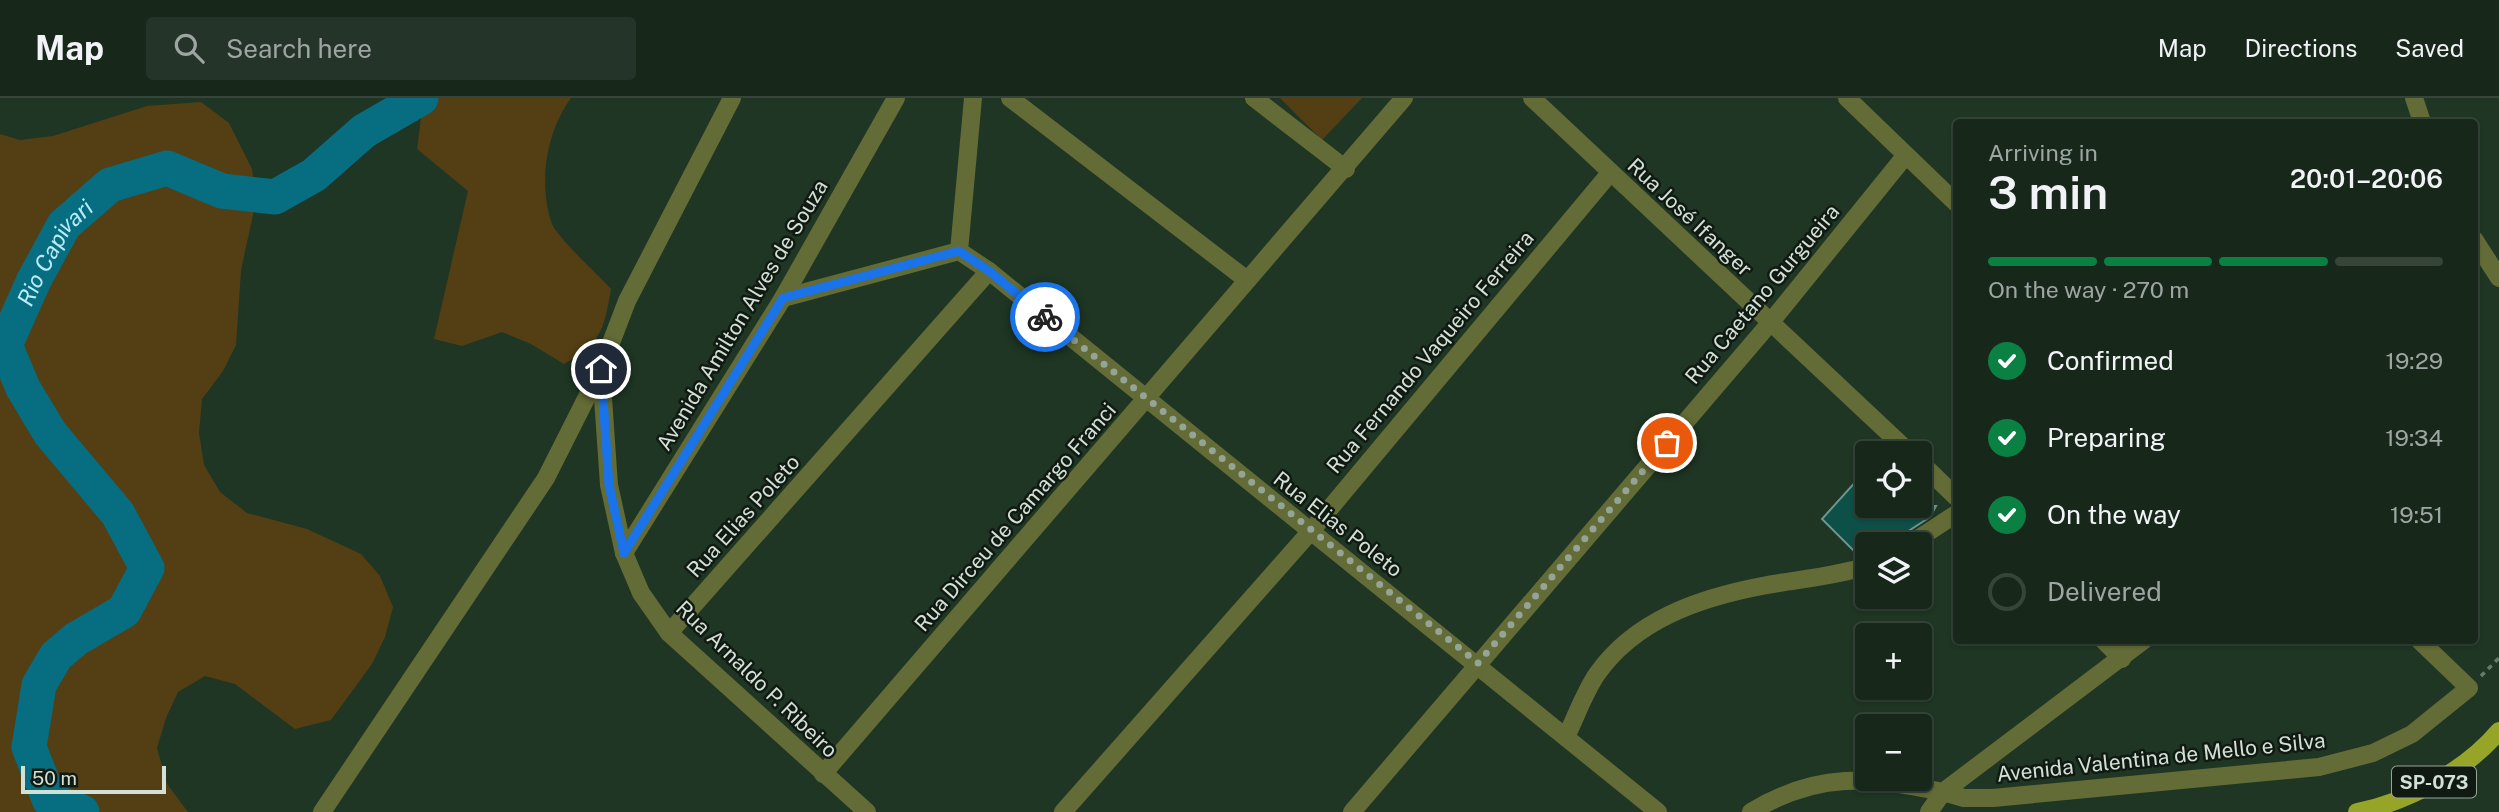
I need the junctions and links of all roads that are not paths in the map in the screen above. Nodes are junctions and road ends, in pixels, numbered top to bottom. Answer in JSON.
{"nodes":[{"id":1,"x":732,"y":98,"type":"edge"},
{"id":2,"x":896,"y":98,"type":"edge"},
{"id":3,"x":973,"y":98,"type":"edge"},
{"id":4,"x":1010,"y":98,"type":"edge"},
{"id":5,"x":1254,"y":98,"type":"edge"},
{"id":6,"x":1405,"y":98,"type":"edge"},
{"id":7,"x":1532,"y":98,"type":"edge"},
{"id":8,"x":1847,"y":98,"type":"edge"},
{"id":9,"x":2414,"y":98,"type":"edge"},
{"id":10,"x":2421,"y":119,"type":"edge"},
{"id":11,"x":1906,"y":155,"type":"junction"},
{"id":12,"x":1346,"y":169,"type":"junction"},
{"id":13,"x":1609,"y":173,"type":"junction"},
{"id":14,"x":1953,"y":200,"type":"edge"},
{"id":15,"x":2478,"y":245,"type":"edge"},
{"id":16,"x":959,"y":251,"type":"junction"},
{"id":17,"x":989,"y":271,"type":"junction"},
{"id":18,"x":2499,"y":278,"type":"edge"},
{"id":19,"x":1247,"y":281,"type":"junction"},
{"id":20,"x":783,"y":298,"type":"junction"},
{"id":21,"x":1770,"y":323,"type":"junction"},
{"id":22,"x":601,"y":369,"type":"junction"},
{"id":23,"x":1146,"y":400,"type":"junction"},
{"id":24,"x":1897,"y":441,"type":"edge"},
{"id":25,"x":1932,"y":473,"type":"edge"},
{"id":26,"x":1953,"y":493,"type":"edge"},
{"id":27,"x":1953,"y":516,"type":"edge"},
{"id":28,"x":1311,"y":531,"type":"junction"},
{"id":29,"x":1928,"y":532,"type":"edge"},
{"id":30,"x":624,"y":553,"type":"junction"},
{"id":31,"x":1855,"y":569,"type":"edge"},
{"id":32,"x":669,"y":633,"type":"junction"},
{"id":33,"x":2107,"y":644,"type":"edge"},
{"id":34,"x":2139,"y":644,"type":"edge"},
{"id":35,"x":2423,"y":644,"type":"edge"},
{"id":36,"x":2122,"y":659,"type":"junction"},
{"id":37,"x":1478,"y":663,"type":"junction"},
{"id":38,"x":2499,"y":731,"type":"edge"},
{"id":39,"x":1566,"y":737,"type":"junction"},
{"id":40,"x":823,"y":774,"type":"junction"},
{"id":41,"x":1943,"y":792,"type":"junction"},
{"id":42,"x":323,"y":812,"type":"edge"},
{"id":43,"x":867,"y":812,"type":"edge"},
{"id":44,"x":1063,"y":812,"type":"edge"},
{"id":45,"x":1352,"y":812,"type":"edge"},
{"id":46,"x":1658,"y":812,"type":"edge"},
{"id":47,"x":1751,"y":812,"type":"edge"},
{"id":48,"x":1929,"y":812,"type":"edge"},
{"id":49,"x":2357,"y":812,"type":"edge"}],
"edges":[{"from":1,"to":22,"type":"street","name":"Rua Arnaldo P. Ribeiro"},
{"from":2,"to":20,"type":"street","name":"Avenida Amilton Alves de Souza"},
{"from":3,"to":16,"type":"street"},
{"from":4,"to":19,"type":"street"},
{"from":5,"to":12,"type":"street"},
{"from":6,"to":12,"type":"street","name":"Rua Dirceu de Camargo Franci"},
{"from":7,"to":13,"type":"street","name":"Rua José Ifanger"},
{"from":8,"to":11,"type":"street"},
{"from":9,"to":10,"type":"street"},
{"from":11,"to":14,"type":"street"},
{"from":11,"to":21,"type":"street","name":"Rua Caetano Gurgueira"},
{"from":12,"to":19,"type":"street","name":"Rua Dirceu de Camargo Franci"},
{"from":13,"to":21,"type":"street","name":"Rua José Ifanger"},
{"from":13,"to":28,"type":"street","name":"Rua Fernando Vaqueiro Ferreira"},
{"from":15,"to":18,"type":"street"},
{"from":16,"to":17,"type":"street","name":"Rua Elias Poleto"},
{"from":16,"to":20,"type":"street"},
{"from":17,"to":23,"type":"street","name":"Rua Elias Poleto"},
{"from":17,"to":32,"type":"street","name":"Rua Elias Poleto"},
{"from":19,"to":23,"type":"street","name":"Rua Dirceu de Camargo Franci"},
{"from":20,"to":30,"type":"street","name":"Avenida Amilton Alves de Souza"},
{"from":21,"to":24,"type":"street","name":"Rua José Ifanger"},
{"from":21,"to":37,"type":"street","name":"Rua Caetano Gurgueira"},
{"from":22,"to":30,"type":"street","name":"Rua Arnaldo P. Ribeiro"},
{"from":22,"to":42,"type":"street"},
{"from":23,"to":28,"type":"street","name":"Rua Elias Poleto"},
{"from":23,"to":40,"type":"street","name":"Rua Dirceu de Camargo Franci"},
{"from":25,"to":26,"type":"street"},
{"from":27,"to":29,"type":"street"},
{"from":28,"to":37,"type":"street","name":"Rua Elias Poleto"},
{"from":28,"to":44,"type":"street","name":"Rua Fernando Vaqueiro Ferreira"},
{"from":30,"to":32,"type":"street","name":"Rua Arnaldo P. Ribeiro"},
{"from":31,"to":39,"type":"street"},
{"from":32,"to":40,"type":"street","name":"Rua Arnaldo P. Ribeiro"},
{"from":33,"to":36,"type":"street"},
{"from":34,"to":36,"type":"street"},
{"from":35,"to":41,"type":"street","name":"Avenida Valentina de Mello e Silva"},
{"from":36,"to":41,"type":"street"},
{"from":37,"to":39,"type":"street","name":"Rua Elias Poleto"},
{"from":37,"to":45,"type":"street","name":"Rua Caetano Gurgueira"},
{"from":38,"to":49,"type":"main road","number":"SP-073"},
{"from":39,"to":46,"type":"street","name":"Rua Elias Poleto"},
{"from":40,"to":43,"type":"street","name":"Rua Arnaldo P. Ribeiro"},
{"from":41,"to":47,"type":"street","name":"Avenida Valentina de Mello e Silva"},
{"from":41,"to":48,"type":"street"}]}
